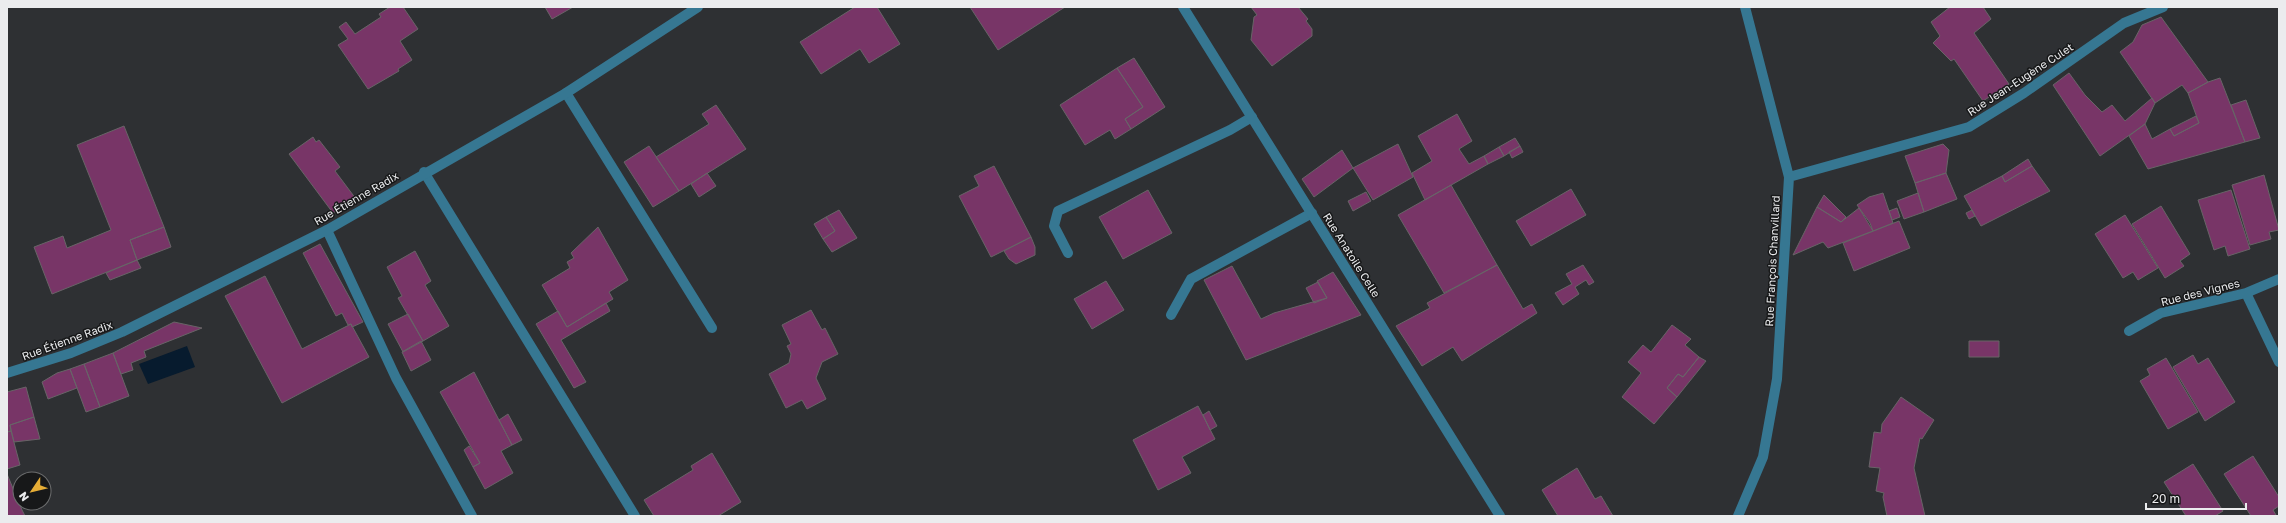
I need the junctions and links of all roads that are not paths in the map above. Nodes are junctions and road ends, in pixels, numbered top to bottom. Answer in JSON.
{"nodes":[{"id":1,"x":698,"y":7,"type":"edge"},
{"id":2,"x":1183,"y":7,"type":"edge"},
{"id":3,"x":1745,"y":7,"type":"edge"},
{"id":4,"x":2164,"y":7,"type":"edge"},
{"id":5,"x":566,"y":93,"type":"junction"},
{"id":6,"x":1252,"y":117,"type":"junction"},
{"id":7,"x":424,"y":172,"type":"junction"},
{"id":8,"x":1788,"y":177,"type":"junction"},
{"id":9,"x":1312,"y":213,"type":"junction"},
{"id":10,"x":327,"y":230,"type":"junction"},
{"id":11,"x":1068,"y":253,"type":"dead end"},
{"id":12,"x":2279,"y":279,"type":"edge"},
{"id":13,"x":2246,"y":293,"type":"junction"},
{"id":14,"x":1171,"y":315,"type":"dead end"},
{"id":15,"x":712,"y":328,"type":"dead end"},
{"id":16,"x":2128,"y":331,"type":"dead end"},
{"id":17,"x":2279,"y":362,"type":"edge"},
{"id":18,"x":7,"y":373,"type":"edge"},
{"id":19,"x":472,"y":516,"type":"edge"},
{"id":20,"x":635,"y":516,"type":"edge"},
{"id":21,"x":1500,"y":516,"type":"edge"},
{"id":22,"x":1738,"y":516,"type":"edge"}],
"edges":[{"from":1,"to":5,"type":"street","name":"Rue Étienne Radix"},
{"from":2,"to":6,"type":"street","name":"Rue Anatoile Celle"},
{"from":3,"to":8,"type":"street","name":"Rue François Chanvillard"},
{"from":4,"to":8,"type":"street","name":"Rue Jean-Eugène Culet"},
{"from":5,"to":7,"type":"street","name":"Rue Étienne Radix"},
{"from":5,"to":15,"type":"street"},
{"from":6,"to":9,"type":"street","name":"Rue Anatoile Celle"},
{"from":6,"to":11,"type":"street"},
{"from":7,"to":10,"type":"street","name":"Rue Étienne Radix"},
{"from":7,"to":20,"type":"street"},
{"from":8,"to":22,"type":"street","name":"Rue François Chanvillard"},
{"from":9,"to":14,"type":"street"},
{"from":9,"to":21,"type":"street","name":"Rue Anatoile Celle"},
{"from":10,"to":18,"type":"street","name":"Rue Étienne Radix"},
{"from":10,"to":19,"type":"street"},
{"from":12,"to":13,"type":"street","name":"Rue des Vignes"},
{"from":13,"to":16,"type":"street","name":"Rue des Vignes"},
{"from":13,"to":17,"type":"street"}]}
